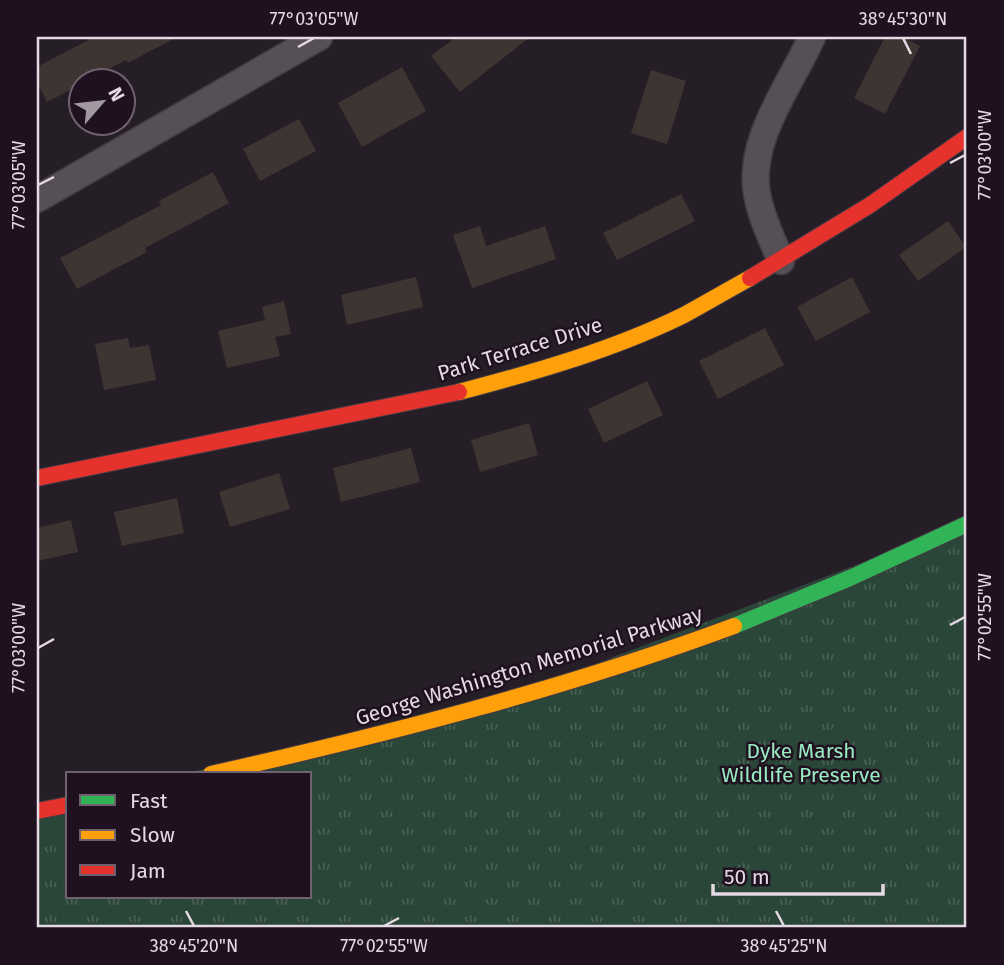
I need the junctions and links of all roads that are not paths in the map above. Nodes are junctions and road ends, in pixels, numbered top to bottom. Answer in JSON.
{"nodes":[{"id":1,"x":319,"y":37,"type":"edge"},
{"id":2,"x":812,"y":37,"type":"edge"},
{"id":3,"x":967,"y":137,"type":"edge"},
{"id":4,"x":37,"y":199,"type":"edge"},
{"id":5,"x":781,"y":261,"type":"junction"},
{"id":6,"x":37,"y":478,"type":"edge"},
{"id":7,"x":967,"y":524,"type":"edge"},
{"id":8,"x":220,"y":772,"type":"edge"},
{"id":9,"x":66,"y":805,"type":"edge"},
{"id":10,"x":37,"y":811,"type":"edge"}],
"edges":[{"from":1,"to":4,"type":"street"},
{"from":2,"to":5,"type":"street"},
{"from":3,"to":5,"type":"street","name":"Park Terrace Drive"},
{"from":5,"to":6,"type":"street","name":"Park Terrace Drive"},
{"from":7,"to":8,"type":"street","name":"George Washington Memorial Parkway"},
{"from":9,"to":10,"type":"street"}]}
